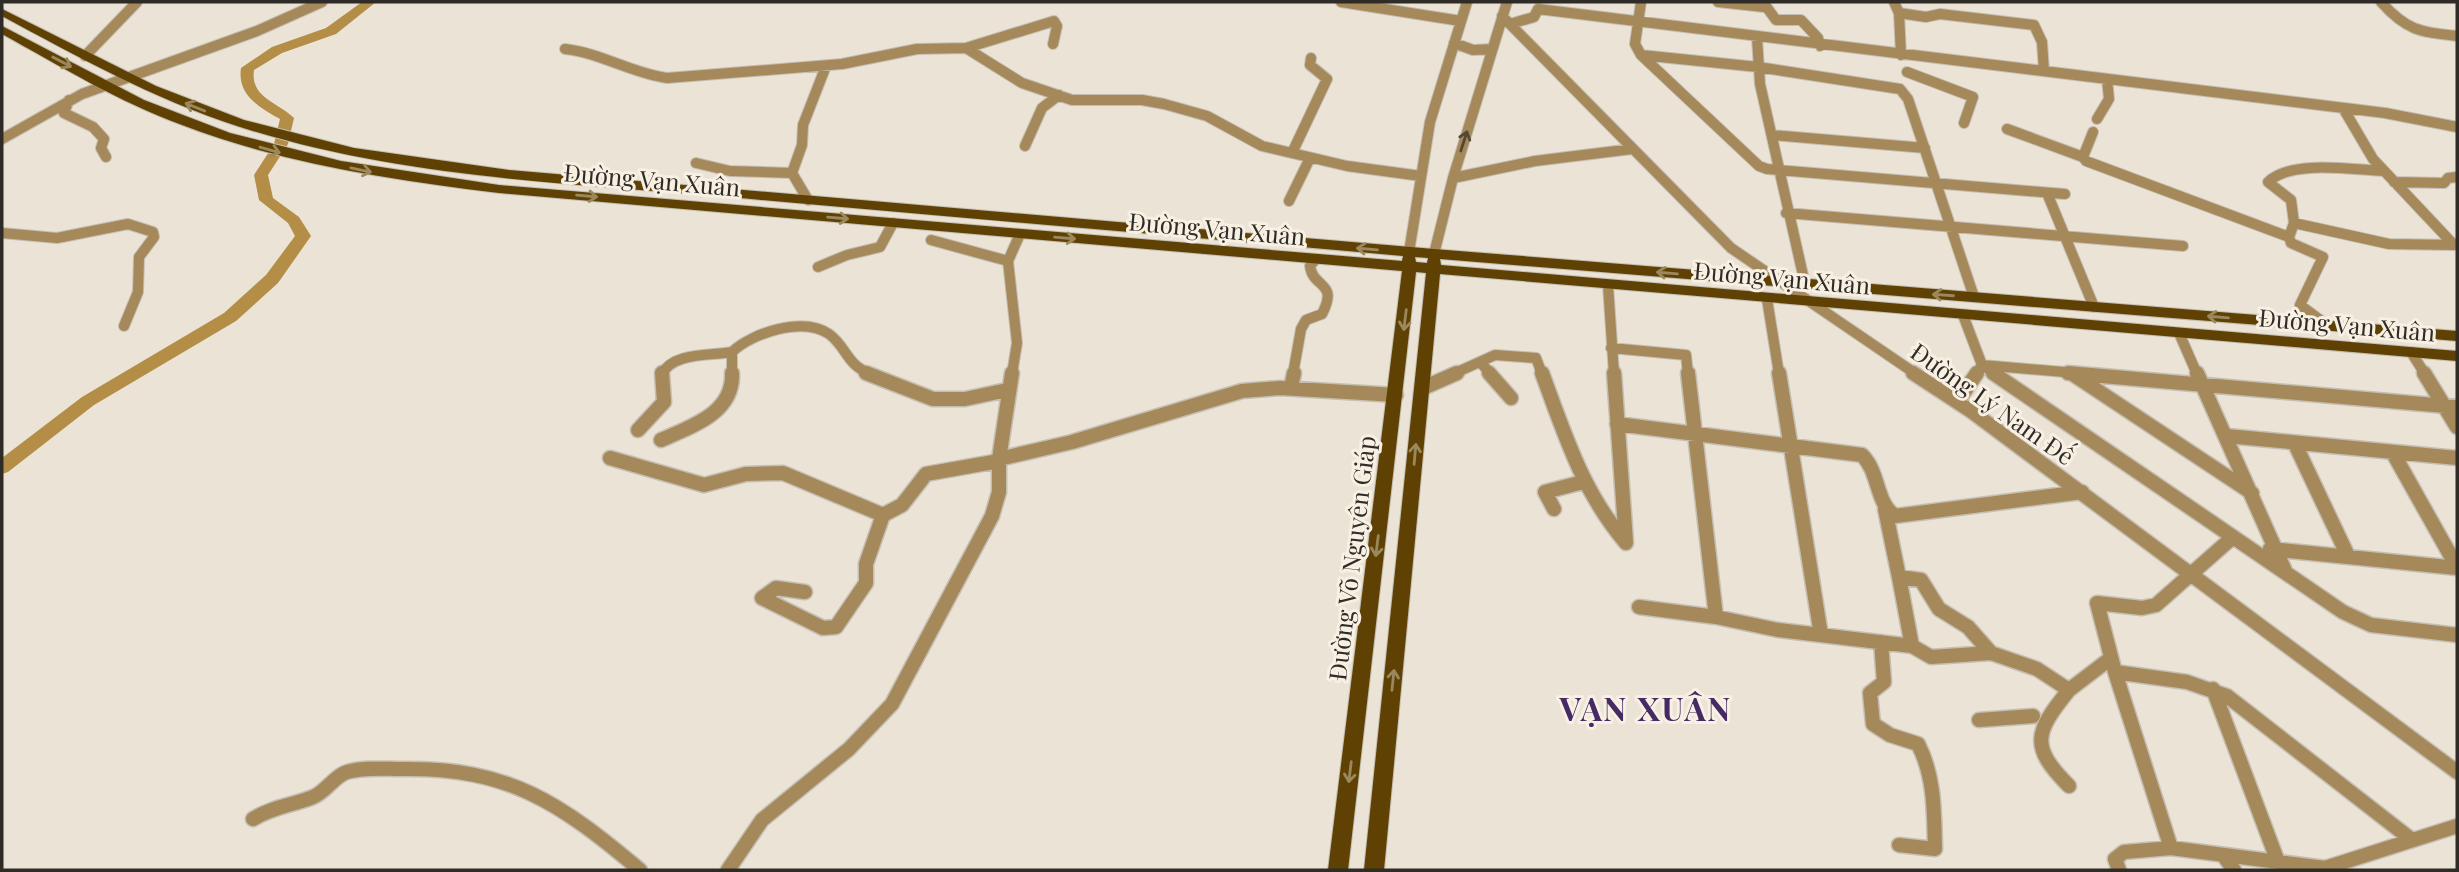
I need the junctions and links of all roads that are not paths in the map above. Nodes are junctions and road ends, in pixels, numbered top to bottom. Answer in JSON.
{"nodes":[{"id":1,"x":137,"y":2,"type":"edge"},
{"id":2,"x":322,"y":2,"type":"edge"},
{"id":3,"x":1340,"y":2,"type":"edge"},
{"id":4,"x":1467,"y":2,"type":"edge"},
{"id":5,"x":1507,"y":2,"type":"edge"},
{"id":6,"x":1580,"y":2,"type":"edge"},
{"id":7,"x":1641,"y":2,"type":"edge"},
{"id":8,"x":1718,"y":2,"type":"edge"},
{"id":9,"x":1894,"y":2,"type":"edge"},
{"id":10,"x":2381,"y":2,"type":"edge"},
{"id":11,"x":1764,"y":4,"type":"edge"},
{"id":12,"x":2,"y":12,"type":"edge"},
{"id":13,"x":1899,"y":13,"type":"junction"},
{"id":14,"x":1577,"y":14,"type":"junction"},
{"id":15,"x":1506,"y":20,"type":"junction"},
{"id":16,"x":1461,"y":21,"type":"junction"},
{"id":17,"x":1637,"y":23,"type":"junction"},
{"id":18,"x":2,"y":30,"type":"edge"},
{"id":19,"x":2457,"y":36,"type":"edge"},
{"id":20,"x":1757,"y":38,"type":"junction"},
{"id":21,"x":1528,"y":41,"type":"junction"},
{"id":22,"x":1454,"y":43,"type":"junction"},
{"id":23,"x":1053,"y":44,"type":"dead end"},
{"id":24,"x":1494,"y":44,"type":"junction"},
{"id":25,"x":1820,"y":46,"type":"junction"},
{"id":26,"x":966,"y":48,"type":"junction"},
{"id":27,"x":565,"y":50,"type":"dead end"},
{"id":28,"x":1641,"y":55,"type":"junction"},
{"id":29,"x":1901,"y":55,"type":"junction"},
{"id":30,"x":85,"y":56,"type":"junction"},
{"id":31,"x":1311,"y":58,"type":"dead end"},
{"id":32,"x":1925,"y":58,"type":"junction"},
{"id":33,"x":826,"y":66,"type":"junction"},
{"id":34,"x":1758,"y":67,"type":"junction"},
{"id":35,"x":2044,"y":71,"type":"junction"},
{"id":36,"x":1908,"y":72,"type":"dead end"},
{"id":37,"x":1920,"y":77,"type":"junction"},
{"id":38,"x":127,"y":78,"type":"junction"},
{"id":39,"x":2107,"y":79,"type":"junction"},
{"id":40,"x":106,"y":85,"type":"junction"},
{"id":41,"x":1059,"y":95,"type":"junction"},
{"id":42,"x":69,"y":100,"type":"junction"},
{"id":43,"x":2343,"y":108,"type":"junction"},
{"id":44,"x":2097,"y":119,"type":"dead end"},
{"id":45,"x":1964,"y":123,"type":"dead end"},
{"id":46,"x":2457,"y":127,"type":"edge"},
{"id":47,"x":2007,"y":129,"type":"dead end"},
{"id":48,"x":2093,"y":132,"type":"dead end"},
{"id":49,"x":1772,"y":135,"type":"junction"},
{"id":50,"x":2,"y":139,"type":"edge"},
{"id":51,"x":1025,"y":146,"type":"dead end"},
{"id":52,"x":1925,"y":148,"type":"junction"},
{"id":53,"x":1632,"y":149,"type":"junction"},
{"id":54,"x":1292,"y":153,"type":"junction"},
{"id":55,"x":106,"y":157,"type":"dead end"},
{"id":56,"x":2083,"y":157,"type":"junction"},
{"id":57,"x":1310,"y":158,"type":"junction"},
{"id":58,"x":696,"y":163,"type":"dead end"},
{"id":59,"x":1777,"y":170,"type":"junction"},
{"id":60,"x":2384,"y":171,"type":"junction"},
{"id":61,"x":792,"y":173,"type":"junction"},
{"id":62,"x":1422,"y":176,"type":"junction"},
{"id":63,"x":1453,"y":177,"type":"junction"},
{"id":64,"x":2457,"y":177,"type":"edge"},
{"id":65,"x":2394,"y":182,"type":"junction"},
{"id":66,"x":1937,"y":183,"type":"junction"},
{"id":67,"x":2047,"y":193,"type":"junction"},
{"id":68,"x":2064,"y":194,"type":"dead end"},
{"id":69,"x":808,"y":200,"type":"junction"},
{"id":70,"x":1289,"y":201,"type":"dead end"},
{"id":71,"x":1786,"y":213,"type":"junction"},
{"id":72,"x":801,"y":215,"type":"junction"},
{"id":73,"x":893,"y":223,"type":"junction"},
{"id":74,"x":2294,"y":223,"type":"junction"},
{"id":75,"x":1949,"y":228,"type":"junction"},
{"id":76,"x":2,"y":233,"type":"edge"},
{"id":77,"x":1020,"y":234,"type":"junction"},
{"id":78,"x":2065,"y":237,"type":"junction"},
{"id":79,"x":2289,"y":237,"type":"junction"},
{"id":80,"x":931,"y":240,"type":"dead end"},
{"id":81,"x":2456,"y":245,"type":"edge"},
{"id":82,"x":2183,"y":246,"type":"dead end"},
{"id":83,"x":1315,"y":260,"type":"junction"},
{"id":84,"x":1409,"y":260,"type":"junction"},
{"id":85,"x":1008,"y":261,"type":"junction"},
{"id":86,"x":1434,"y":262,"type":"junction"},
{"id":87,"x":818,"y":267,"type":"dead end"},
{"id":88,"x":1777,"y":282,"type":"junction"},
{"id":89,"x":1805,"y":284,"type":"junction"},
{"id":90,"x":1608,"y":285,"type":"junction"},
{"id":91,"x":1973,"y":297,"type":"junction"},
{"id":92,"x":1767,"y":299,"type":"junction"},
{"id":93,"x":1810,"y":303,"type":"junction"},
{"id":94,"x":2094,"y":307,"type":"junction"},
{"id":95,"x":1963,"y":315,"type":"junction"},
{"id":96,"x":2327,"y":325,"type":"junction"},
{"id":97,"x":124,"y":326,"type":"dead end"},
{"id":98,"x":2179,"y":333,"type":"junction"},
{"id":99,"x":2457,"y":336,"type":"edge"},
{"id":100,"x":1611,"y":348,"type":"junction"},
{"id":101,"x":732,"y":352,"type":"junction"},
{"id":102,"x":2411,"y":352,"type":"junction"},
{"id":103,"x":2457,"y":356,"type":"edge"},
{"id":104,"x":1480,"y":362,"type":"junction"},
{"id":105,"x":1982,"y":365,"type":"junction"},
{"id":106,"x":2071,"y":373,"type":"junction"},
{"id":107,"x":2205,"y":385,"type":"junction"},
{"id":108,"x":1291,"y":388,"type":"junction"},
{"id":109,"x":1423,"y":388,"type":"junction"},
{"id":110,"x":1007,"y":390,"type":"junction"},
{"id":111,"x":1511,"y":398,"type":"dead end"},
{"id":112,"x":1395,"y":401,"type":"junction"},
{"id":113,"x":1958,"y":401,"type":"junction"},
{"id":114,"x":2451,"y":406,"type":"edge"},
{"id":115,"x":1420,"y":411,"type":"junction"},
{"id":116,"x":1617,"y":424,"type":"junction"},
{"id":117,"x":2457,"y":427,"type":"edge"},
{"id":118,"x":638,"y":430,"type":"dead end"},
{"id":119,"x":1694,"y":432,"type":"junction"},
{"id":120,"x":2227,"y":436,"type":"junction"},
{"id":121,"x":662,"y":440,"type":"dead end"},
{"id":122,"x":2295,"y":444,"type":"junction"},
{"id":123,"x":1789,"y":445,"type":"junction"},
{"id":124,"x":2393,"y":453,"type":"junction"},
{"id":125,"x":610,"y":458,"type":"dead end"},
{"id":126,"x":2457,"y":458,"type":"edge"},
{"id":127,"x":999,"y":460,"type":"junction"},
{"id":128,"x":1583,"y":482,"type":"junction"},
{"id":129,"x":2082,"y":492,"type":"junction"},
{"id":130,"x":2252,"y":493,"type":"junction"},
{"id":131,"x":1554,"y":509,"type":"dead end"},
{"id":132,"x":1885,"y":509,"type":"junction"},
{"id":133,"x":883,"y":515,"type":"junction"},
{"id":134,"x":2233,"y":537,"type":"junction"},
{"id":135,"x":2276,"y":549,"type":"junction"},
{"id":136,"x":2253,"y":550,"type":"junction"},
{"id":137,"x":2348,"y":556,"type":"junction"},
{"id":138,"x":2457,"y":567,"type":"edge"},
{"id":139,"x":2192,"y":573,"type":"junction"},
{"id":140,"x":2286,"y":573,"type":"junction"},
{"id":141,"x":1899,"y":577,"type":"junction"},
{"id":142,"x":805,"y":592,"type":"dead end"},
{"id":143,"x":1639,"y":607,"type":"dead end"},
{"id":144,"x":1716,"y":617,"type":"junction"},
{"id":145,"x":1821,"y":635,"type":"junction"},
{"id":146,"x":2457,"y":635,"type":"edge"},
{"id":147,"x":1881,"y":642,"type":"junction"},
{"id":148,"x":1912,"y":646,"type":"junction"},
{"id":149,"x":1992,"y":653,"type":"junction"},
{"id":150,"x":2113,"y":665,"type":"junction"},
{"id":151,"x":2213,"y":689,"type":"junction"},
{"id":152,"x":2069,"y":690,"type":"junction"},
{"id":153,"x":2040,"y":716,"type":"junction"},
{"id":154,"x":1979,"y":720,"type":"dead end"},
{"id":155,"x":2457,"y":772,"type":"edge"},
{"id":156,"x":2069,"y":786,"type":"dead end"},
{"id":157,"x":253,"y":819,"type":"dead end"},
{"id":158,"x":2457,"y":826,"type":"edge"},
{"id":159,"x":2412,"y":840,"type":"junction"},
{"id":160,"x":1899,"y":845,"type":"dead end"},
{"id":161,"x":2171,"y":848,"type":"junction"},
{"id":162,"x":2223,"y":855,"type":"junction"},
{"id":163,"x":2278,"y":862,"type":"junction"},
{"id":164,"x":640,"y":870,"type":"edge"},
{"id":165,"x":728,"y":870,"type":"edge"},
{"id":166,"x":1338,"y":870,"type":"edge"},
{"id":167,"x":1374,"y":870,"type":"edge"},
{"id":168,"x":2119,"y":870,"type":"edge"},
{"id":169,"x":2234,"y":870,"type":"edge"}],
"edges":[{"from":1,"to":30,"type":"street"},
{"from":2,"to":38,"type":"street"},
{"from":3,"to":16,"type":"street"},
{"from":4,"to":16,"type":"street"},
{"from":5,"to":15,"type":"street"},
{"from":6,"to":14,"type":"street"},
{"from":7,"to":17,"type":"street"},
{"from":8,"to":11,"type":"street"},
{"from":9,"to":13,"type":"street"},
{"from":10,"to":19,"type":"street"},
{"from":11,"to":25,"type":"street"},
{"from":12,"to":30,"type":"main road","name":"Đường Vạn Xuân"},
{"from":13,"to":29,"type":"street"},
{"from":13,"to":35,"type":"street"},
{"from":14,"to":15,"type":"street"},
{"from":14,"to":17,"type":"street"},
{"from":15,"to":21,"type":"street","name":"Đường Lý Nam Đế"},
{"from":15,"to":24,"type":"street"},
{"from":16,"to":22,"type":"street"},
{"from":17,"to":20,"type":"street"},
{"from":17,"to":28,"type":"street"},
{"from":18,"to":40,"type":"main road","name":"Đường Vạn Xuân","one_way":true},
{"from":20,"to":25,"type":"street"},
{"from":20,"to":34,"type":"street"},
{"from":21,"to":24,"type":"street"},
{"from":21,"to":53,"type":"street","name":"Đường Lý Nam Đế"},
{"from":22,"to":24,"type":"street"},
{"from":22,"to":62,"type":"street"},
{"from":23,"to":26,"type":"street"},
{"from":63,"to":24,"type":"street","one_way":true},
{"from":25,"to":29,"type":"street"},
{"from":26,"to":33,"type":"street"},
{"from":26,"to":41,"type":"street"},
{"from":27,"to":33,"type":"street"},
{"from":28,"to":34,"type":"street"},
{"from":28,"to":59,"type":"street"},
{"from":29,"to":32,"type":"street"},
{"from":30,"to":38,"type":"main road","name":"Đường Vạn Xuân"},
{"from":31,"to":54,"type":"street"},
{"from":32,"to":35,"type":"street"},
{"from":32,"to":37,"type":"street"},
{"from":33,"to":61,"type":"street"},
{"from":34,"to":49,"type":"street"},
{"from":34,"to":52,"type":"street"},
{"from":35,"to":39,"type":"street"},
{"from":36,"to":37,"type":"street"},
{"from":37,"to":45,"type":"street"},
{"from":38,"to":40,"type":"street"},
{"from":69,"to":38,"type":"main road","name":"Đường Vạn Xuân","one_way":true},
{"from":39,"to":43,"type":"street"},
{"from":39,"to":44,"type":"street"},
{"from":40,"to":42,"type":"street"},
{"from":40,"to":72,"type":"main road","name":"Đường Vạn Xuân","one_way":true},
{"from":41,"to":51,"type":"street"},
{"from":41,"to":54,"type":"street"},
{"from":42,"to":50,"type":"street"},
{"from":42,"to":55,"type":"street"},
{"from":43,"to":46,"type":"street"},
{"from":43,"to":60,"type":"street"},
{"from":47,"to":56,"type":"street"},
{"from":48,"to":56,"type":"street"},
{"from":49,"to":52,"type":"street"},
{"from":49,"to":59,"type":"street"},
{"from":52,"to":66,"type":"street"},
{"from":53,"to":63,"type":"street"},
{"from":53,"to":88,"type":"street","name":"Đường Lý Nam Đế"},
{"from":54,"to":57,"type":"street"},
{"from":56,"to":79,"type":"street"},
{"from":57,"to":62,"type":"street"},
{"from":57,"to":70,"type":"street"},
{"from":58,"to":61,"type":"street"},
{"from":59,"to":66,"type":"street"},
{"from":59,"to":71,"type":"street"},
{"from":60,"to":65,"type":"street"},
{"from":60,"to":74,"type":"street"},
{"from":61,"to":69,"type":"street"},
{"from":62,"to":84,"type":"street"},
{"from":63,"to":86,"type":"street"},
{"from":64,"to":65,"type":"street"},
{"from":65,"to":81,"type":"street"},
{"from":66,"to":67,"type":"street"},
{"from":66,"to":75,"type":"street"},
{"from":67,"to":68,"type":"street"},
{"from":67,"to":78,"type":"street"},
{"from":69,"to":72,"type":"main road"},
{"from":84,"to":69,"type":"main road","name":"Đường Vạn Xuân","one_way":true},
{"from":71,"to":75,"type":"street"},
{"from":71,"to":89,"type":"street"},
{"from":72,"to":73,"type":"main road","name":"Đường Vạn Xuân","one_way":true},
{"from":73,"to":77,"type":"main road","name":"Đường Vạn Xuân"},
{"from":73,"to":87,"type":"street"},
{"from":74,"to":79,"type":"street"},
{"from":74,"to":81,"type":"street"},
{"from":75,"to":78,"type":"street"},
{"from":75,"to":91,"type":"street"},
{"from":76,"to":97,"type":"street"},
{"from":77,"to":83,"type":"main road","name":"Đường Vạn Xuân","one_way":true},
{"from":77,"to":85,"type":"street"},
{"from":78,"to":82,"type":"street"},
{"from":78,"to":94,"type":"street"},
{"from":79,"to":96,"type":"street"},
{"from":80,"to":85,"type":"street"},
{"from":83,"to":84,"type":"main road","name":"Đường Vạn Xuân"},
{"from":83,"to":108,"type":"street"},
{"from":84,"to":86,"type":"main road","name":"Đường Vạn Xuân"},
{"from":84,"to":112,"type":"main road","name":"Đường Võ Nguyên Giáp","one_way":true},
{"from":85,"to":110,"type":"street"},
{"from":88,"to":86,"type":"main road","name":"Đường Vạn Xuân","one_way":true},
{"from":86,"to":90,"type":"main road","name":"Đường Vạn Xuân"},
{"from":86,"to":109,"type":"main road","name":"Đường Võ Nguyên Giáp"},
{"from":88,"to":89,"type":"main road","name":"Đường Vạn Xuân"},
{"from":88,"to":93,"type":"street","name":"Đường Lý Nam Đế"},
{"from":91,"to":89,"type":"main road","name":"Đường Vạn Xuân","one_way":true},
{"from":90,"to":92,"type":"main road","name":"Đường Vạn Xuân"},
{"from":90,"to":100,"type":"street"},
{"from":91,"to":94,"type":"main road","name":"Đường Vạn Xuân"},
{"from":92,"to":93,"type":"main road","name":"Đường Vạn Xuân"},
{"from":92,"to":123,"type":"street"},
{"from":93,"to":95,"type":"main road","name":"Đường Vạn Xuân"},
{"from":93,"to":113,"type":"street","name":"Đường Lý Nam Đế"},
{"from":96,"to":94,"type":"main road","name":"Đường Vạn Xuân","one_way":true},
{"from":95,"to":98,"type":"main road","name":"Đường Vạn Xuân"},
{"from":95,"to":105,"type":"street"},
{"from":96,"to":99,"type":"main road","name":"Đường Vạn Xuân"},
{"from":98,"to":102,"type":"main road","name":"Đường Vạn Xuân"},
{"from":98,"to":107,"type":"street"},
{"from":100,"to":116,"type":"street"},
{"from":100,"to":119,"type":"street"},
{"from":101,"to":110,"type":"street"},
{"from":101,"to":118,"type":"street"},
{"from":101,"to":121,"type":"street"},
{"from":102,"to":103,"type":"main road","name":"Đường Vạn Xuân"},
{"from":102,"to":114,"type":"street"},
{"from":104,"to":109,"type":"street"},
{"from":104,"to":111,"type":"street"},
{"from":104,"to":128,"type":"street"},
{"from":105,"to":106,"type":"street"},
{"from":105,"to":113,"type":"street"},
{"from":105,"to":134,"type":"street"},
{"from":106,"to":107,"type":"street"},
{"from":106,"to":130,"type":"street"},
{"from":107,"to":114,"type":"street"},
{"from":107,"to":120,"type":"street"},
{"from":108,"to":112,"type":"street"},
{"from":108,"to":127,"type":"street"},
{"from":109,"to":115,"type":"main road","name":"Đường Võ Nguyên Giáp"},
{"from":110,"to":127,"type":"street"},
{"from":112,"to":115,"type":"main road"},
{"from":112,"to":166,"type":"main road","name":"Đường Võ Nguyên Giáp","one_way":true},
{"from":113,"to":129,"type":"street","name":"Đường Lý Nam Đế"},
{"from":114,"to":117,"type":"street"},
{"from":167,"to":115,"type":"main road","name":"Đường Võ Nguyên Giáp","one_way":true},
{"from":116,"to":119,"type":"street"},
{"from":116,"to":128,"type":"street"},
{"from":119,"to":123,"type":"street"},
{"from":119,"to":144,"type":"street"},
{"from":120,"to":122,"type":"street"},
{"from":120,"to":130,"type":"street"},
{"from":122,"to":124,"type":"street"},
{"from":122,"to":137,"type":"street"},
{"from":123,"to":132,"type":"street"},
{"from":123,"to":145,"type":"street"},
{"from":124,"to":126,"type":"street"},
{"from":124,"to":138,"type":"street"},
{"from":125,"to":133,"type":"street"},
{"from":127,"to":133,"type":"street"},
{"from":127,"to":165,"type":"street"},
{"from":128,"to":131,"type":"street"},
{"from":129,"to":132,"type":"street"},
{"from":129,"to":139,"type":"street","name":"Đường Lý Nam Đế"},
{"from":130,"to":135,"type":"street"},
{"from":132,"to":141,"type":"street"},
{"from":133,"to":142,"type":"street"},
{"from":134,"to":136,"type":"street"},
{"from":134,"to":139,"type":"street"},
{"from":135,"to":136,"type":"street"},
{"from":135,"to":137,"type":"street"},
{"from":135,"to":140,"type":"street"},
{"from":136,"to":140,"type":"street"},
{"from":137,"to":138,"type":"street"},
{"from":139,"to":150,"type":"street"},
{"from":139,"to":155,"type":"street","name":"Đường Lý Nam Đế"},
{"from":140,"to":146,"type":"street"},
{"from":141,"to":148,"type":"street"},
{"from":141,"to":149,"type":"street"},
{"from":143,"to":144,"type":"street"},
{"from":144,"to":145,"type":"street"},
{"from":145,"to":147,"type":"street"},
{"from":147,"to":148,"type":"street"},
{"from":147,"to":160,"type":"street"},
{"from":148,"to":149,"type":"street"},
{"from":149,"to":152,"type":"street"},
{"from":150,"to":151,"type":"street"},
{"from":150,"to":152,"type":"street"},
{"from":150,"to":161,"type":"street"},
{"from":151,"to":159,"type":"street"},
{"from":151,"to":163,"type":"street"},
{"from":152,"to":153,"type":"street"},
{"from":153,"to":154,"type":"street"},
{"from":153,"to":156,"type":"street"},
{"from":157,"to":164,"type":"street"},
{"from":158,"to":159,"type":"street"},
{"from":159,"to":163,"type":"street"},
{"from":161,"to":162,"type":"street"},
{"from":161,"to":168,"type":"street"},
{"from":162,"to":163,"type":"street"},
{"from":162,"to":169,"type":"street"}]}
